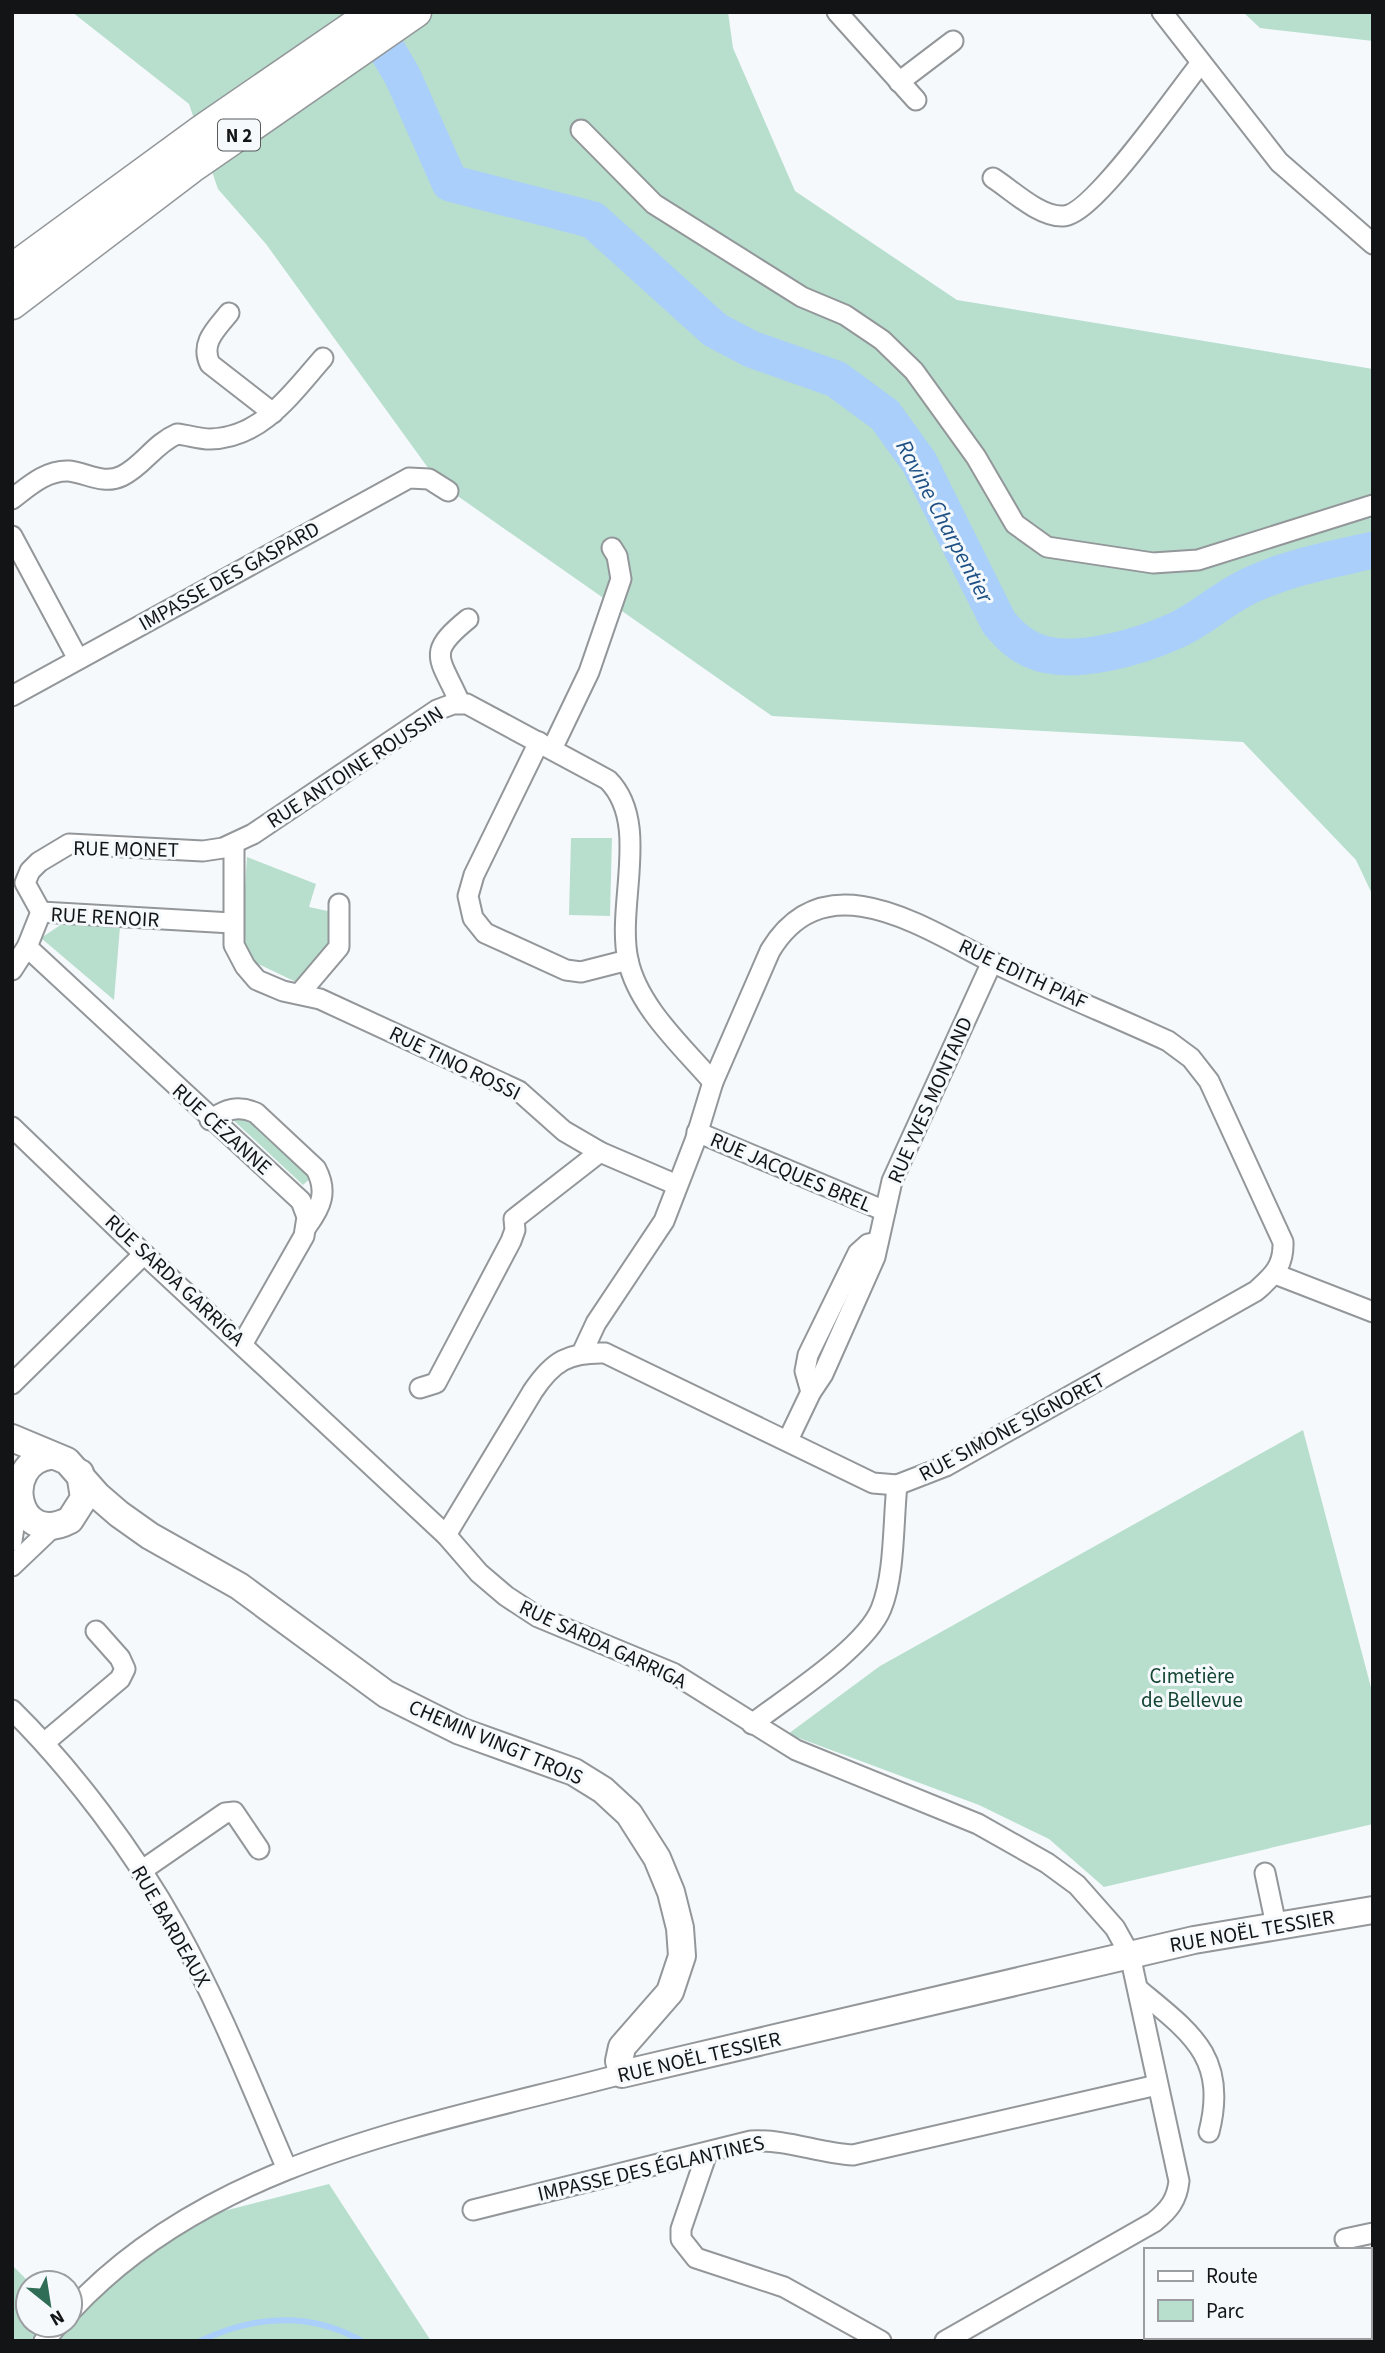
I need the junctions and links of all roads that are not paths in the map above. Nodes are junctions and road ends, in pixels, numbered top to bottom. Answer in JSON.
{"nodes":[{"id":1,"x":374,"y":12,"type":"edge"},
{"id":2,"x":416,"y":12,"type":"edge"},
{"id":3,"x":837,"y":12,"type":"edge"},
{"id":4,"x":1162,"y":12,"type":"edge"},
{"id":5,"x":953,"y":41,"type":"dead end"},
{"id":6,"x":1201,"y":63,"type":"junction"},
{"id":7,"x":899,"y":82,"type":"junction"},
{"id":8,"x":916,"y":100,"type":"dead end"},
{"id":9,"x":581,"y":130,"type":"dead end"},
{"id":10,"x":993,"y":178,"type":"dead end"},
{"id":11,"x":1373,"y":244,"type":"edge"},
{"id":12,"x":56,"y":252,"type":"junction"},
{"id":13,"x":12,"y":269,"type":"edge"},
{"id":14,"x":12,"y":303,"type":"edge"},
{"id":15,"x":229,"y":313,"type":"dead end"},
{"id":16,"x":323,"y":358,"type":"dead end"},
{"id":17,"x":273,"y":413,"type":"junction"},
{"id":18,"x":448,"y":491,"type":"dead end"},
{"id":19,"x":12,"y":499,"type":"edge"},
{"id":20,"x":1373,"y":505,"type":"edge"},
{"id":21,"x":12,"y":536,"type":"edge"},
{"id":22,"x":612,"y":548,"type":"dead end"},
{"id":23,"x":468,"y":619,"type":"dead end"},
{"id":24,"x":78,"y":659,"type":"junction"},
{"id":25,"x":12,"y":696,"type":"edge"},
{"id":26,"x":460,"y":703,"type":"junction"},
{"id":27,"x":545,"y":745,"type":"junction"},
{"id":28,"x":234,"y":844,"type":"junction"},
{"id":29,"x":339,"y":904,"type":"dead end"},
{"id":30,"x":41,"y":912,"type":"junction"},
{"id":31,"x":232,"y":923,"type":"junction"},
{"id":32,"x":27,"y":947,"type":"junction"},
{"id":33,"x":628,"y":960,"type":"junction"},
{"id":34,"x":992,"y":962,"type":"junction"},
{"id":35,"x":12,"y":970,"type":"edge"},
{"id":36,"x":300,"y":993,"type":"junction"},
{"id":37,"x":713,"y":1082,"type":"junction"},
{"id":38,"x":210,"y":1120,"type":"junction"},
{"id":39,"x":12,"y":1127,"type":"edge"},
{"id":40,"x":697,"y":1132,"type":"junction"},
{"id":41,"x":600,"y":1152,"type":"junction"},
{"id":42,"x":677,"y":1185,"type":"junction"},
{"id":43,"x":886,"y":1211,"type":"junction"},
{"id":44,"x":307,"y":1226,"type":"junction"},
{"id":45,"x":144,"y":1254,"type":"junction"},
{"id":46,"x":1275,"y":1274,"type":"junction"},
{"id":47,"x":1373,"y":1312,"type":"edge"},
{"id":48,"x":243,"y":1343,"type":"junction"},
{"id":49,"x":582,"y":1353,"type":"junction"},
{"id":50,"x":12,"y":1384,"type":"edge"},
{"id":51,"x":420,"y":1388,"type":"dead end"},
{"id":52,"x":12,"y":1438,"type":"edge"},
{"id":53,"x":788,"y":1440,"type":"junction"},
{"id":54,"x":50,"y":1456,"type":"junction"},
{"id":55,"x":80,"y":1473,"type":"junction"},
{"id":56,"x":897,"y":1485,"type":"junction"},
{"id":57,"x":15,"y":1486,"type":"edge"},
{"id":58,"x":62,"y":1523,"type":"junction"},
{"id":59,"x":446,"y":1535,"type":"junction"},
{"id":60,"x":150,"y":1536,"type":"junction"},
{"id":61,"x":12,"y":1541,"type":"edge"},
{"id":62,"x":12,"y":1566,"type":"edge"},
{"id":63,"x":96,"y":1632,"type":"dead end"},
{"id":64,"x":12,"y":1710,"type":"edge"},
{"id":65,"x":752,"y":1724,"type":"junction"},
{"id":66,"x":44,"y":1743,"type":"junction"},
{"id":67,"x":259,"y":1849,"type":"dead end"},
{"id":68,"x":141,"y":1871,"type":"junction"},
{"id":69,"x":1265,"y":1872,"type":"dead end"},
{"id":70,"x":1373,"y":1910,"type":"edge"},
{"id":71,"x":1276,"y":1925,"type":"junction"},
{"id":72,"x":1130,"y":1955,"type":"junction"},
{"id":73,"x":1138,"y":1989,"type":"junction"},
{"id":74,"x":622,"y":2074,"type":"junction"},
{"id":75,"x":1157,"y":2085,"type":"junction"},
{"id":76,"x":1209,"y":2132,"type":"dead end"},
{"id":77,"x":707,"y":2153,"type":"junction"},
{"id":78,"x":287,"y":2169,"type":"junction"},
{"id":79,"x":473,"y":2210,"type":"dead end"},
{"id":80,"x":1373,"y":2233,"type":"edge"},
{"id":81,"x":1345,"y":2239,"type":"dead end"},
{"id":82,"x":84,"y":2299,"type":"edge"},
{"id":83,"x":881,"y":2341,"type":"edge"},
{"id":84,"x":945,"y":2341,"type":"edge"}],
"edges":[{"from":1,"to":12,"type":"highway","number":"N 2"},
{"from":2,"to":12,"type":"highway","number":"N 2"},
{"from":3,"to":7,"type":"street"},
{"from":4,"to":6,"type":"street"},
{"from":5,"to":7,"type":"street"},
{"from":6,"to":10,"type":"street"},
{"from":6,"to":11,"type":"street"},
{"from":7,"to":8,"type":"street"},
{"from":9,"to":20,"type":"street"},
{"from":12,"to":13,"type":"highway","number":"N 2"},
{"from":12,"to":14,"type":"highway","number":"N 2"},
{"from":15,"to":17,"type":"street"},
{"from":16,"to":17,"type":"street"},
{"from":17,"to":19,"type":"street"},
{"from":18,"to":24,"type":"street","name":"IMPASSE DES GASPARD"},
{"from":21,"to":24,"type":"street"},
{"from":22,"to":27,"type":"street"},
{"from":23,"to":26,"type":"street"},
{"from":24,"to":25,"type":"street","name":"IMPASSE DES GASPARD"},
{"from":26,"to":27,"type":"street","name":"RUE ANTOINE ROUSSIN"},
{"from":26,"to":28,"type":"street","name":"RUE ANTOINE ROUSSIN"},
{"from":27,"to":33,"type":"street","name":"RUE ANTOINE ROUSSIN"},
{"from":27,"to":33,"type":"street"},
{"from":28,"to":30,"type":"street","name":"RUE MONET"},
{"from":28,"to":31,"type":"street","name":"RUE TINO ROSSI"},
{"from":29,"to":36,"type":"street"},
{"from":30,"to":31,"type":"street","name":"RUE RENOIR"},
{"from":30,"to":32,"type":"street","name":"RUE RENOIR"},
{"from":31,"to":36,"type":"street","name":"RUE TINO ROSSI"},
{"from":32,"to":35,"type":"street","name":"RUE RENOIR"},
{"from":32,"to":38,"type":"street","name":"RUE CÉZANNE"},
{"from":33,"to":37,"type":"street","name":"RUE ANTOINE ROUSSIN"},
{"from":34,"to":37,"type":"street","name":"RUE EDITH PIAF"},
{"from":34,"to":43,"type":"street","name":"RUE YVES MONTAND"},
{"from":34,"to":46,"type":"street","name":"RUE EDITH PIAF"},
{"from":36,"to":41,"type":"street","name":"RUE TINO ROSSI"},
{"from":37,"to":40,"type":"street"},
{"from":38,"to":44,"type":"street","name":"RUE CÉZANNE"},
{"from":38,"to":44,"type":"street"},
{"from":39,"to":45,"type":"street","name":"RUE SARDA GARRIGA"},
{"from":40,"to":42,"type":"street"},
{"from":40,"to":43,"type":"street","name":"RUE JACQUES BREL"},
{"from":41,"to":42,"type":"street","name":"RUE TINO ROSSI"},
{"from":41,"to":51,"type":"street"},
{"from":42,"to":49,"type":"street"},
{"from":43,"to":53,"type":"street","name":"RUE YVES MONTAND"},
{"from":44,"to":48,"type":"street"},
{"from":45,"to":48,"type":"street","name":"RUE SARDA GARRIGA"},
{"from":45,"to":50,"type":"street"},
{"from":46,"to":47,"type":"street"},
{"from":46,"to":56,"type":"street","name":"RUE SIMONE SIGNORET"},
{"from":48,"to":59,"type":"street","name":"RUE SARDA GARRIGA"},
{"from":49,"to":53,"type":"street","name":"RUE SIMONE SIGNORET"},
{"from":49,"to":59,"type":"street"},
{"from":52,"to":54,"type":"main road","name":"CHEMIN VINGT TROIS"},
{"from":53,"to":56,"type":"street","name":"RUE SIMONE SIGNORET"},
{"from":54,"to":55,"type":"main road","name":"CHEMIN VINGT TROIS"},
{"from":54,"to":57,"type":"main road"},
{"from":55,"to":58,"type":"main road"},
{"from":55,"to":60,"type":"main road","name":"CHEMIN VINGT TROIS"},
{"from":56,"to":65,"type":"street"},
{"from":57,"to":58,"type":"main road","name":"CHEMIN VINGT TROIS"},
{"from":57,"to":61,"type":"street"},
{"from":58,"to":60,"type":"main road","name":"CHEMIN VINGT TROIS"},
{"from":58,"to":62,"type":"street"},
{"from":59,"to":65,"type":"street","name":"RUE SARDA GARRIGA"},
{"from":60,"to":74,"type":"main road","name":"CHEMIN VINGT TROIS"},
{"from":63,"to":66,"type":"street"},
{"from":64,"to":66,"type":"street","name":"RUE BARDEAUX"},
{"from":65,"to":72,"type":"street","name":"RUE SARDA GARRIGA"},
{"from":66,"to":68,"type":"street","name":"RUE BARDEAUX"},
{"from":67,"to":68,"type":"street"},
{"from":68,"to":78,"type":"street","name":"RUE BARDEAUX"},
{"from":69,"to":71,"type":"street"},
{"from":70,"to":71,"type":"main road","name":"RUE NOËL TESSIER"},
{"from":71,"to":72,"type":"main road","name":"RUE NOËL TESSIER"},
{"from":72,"to":73,"type":"street","name":"RUE SARDA GARRIGA"},
{"from":72,"to":74,"type":"main road","name":"RUE NOËL TESSIER"},
{"from":73,"to":75,"type":"street","name":"RUE SARDA GARRIGA"},
{"from":73,"to":76,"type":"street"},
{"from":74,"to":78,"type":"street","name":"RUE NOËL TESSIER"},
{"from":75,"to":77,"type":"street","name":"IMPASSE DES ÉGLANTINES"},
{"from":75,"to":84,"type":"street","name":"RUE SARDA GARRIGA"},
{"from":77,"to":79,"type":"street","name":"IMPASSE DES ÉGLANTINES"},
{"from":77,"to":83,"type":"street"},
{"from":78,"to":82,"type":"street","name":"RUE NOËL TESSIER"},
{"from":80,"to":81,"type":"street"}]}
